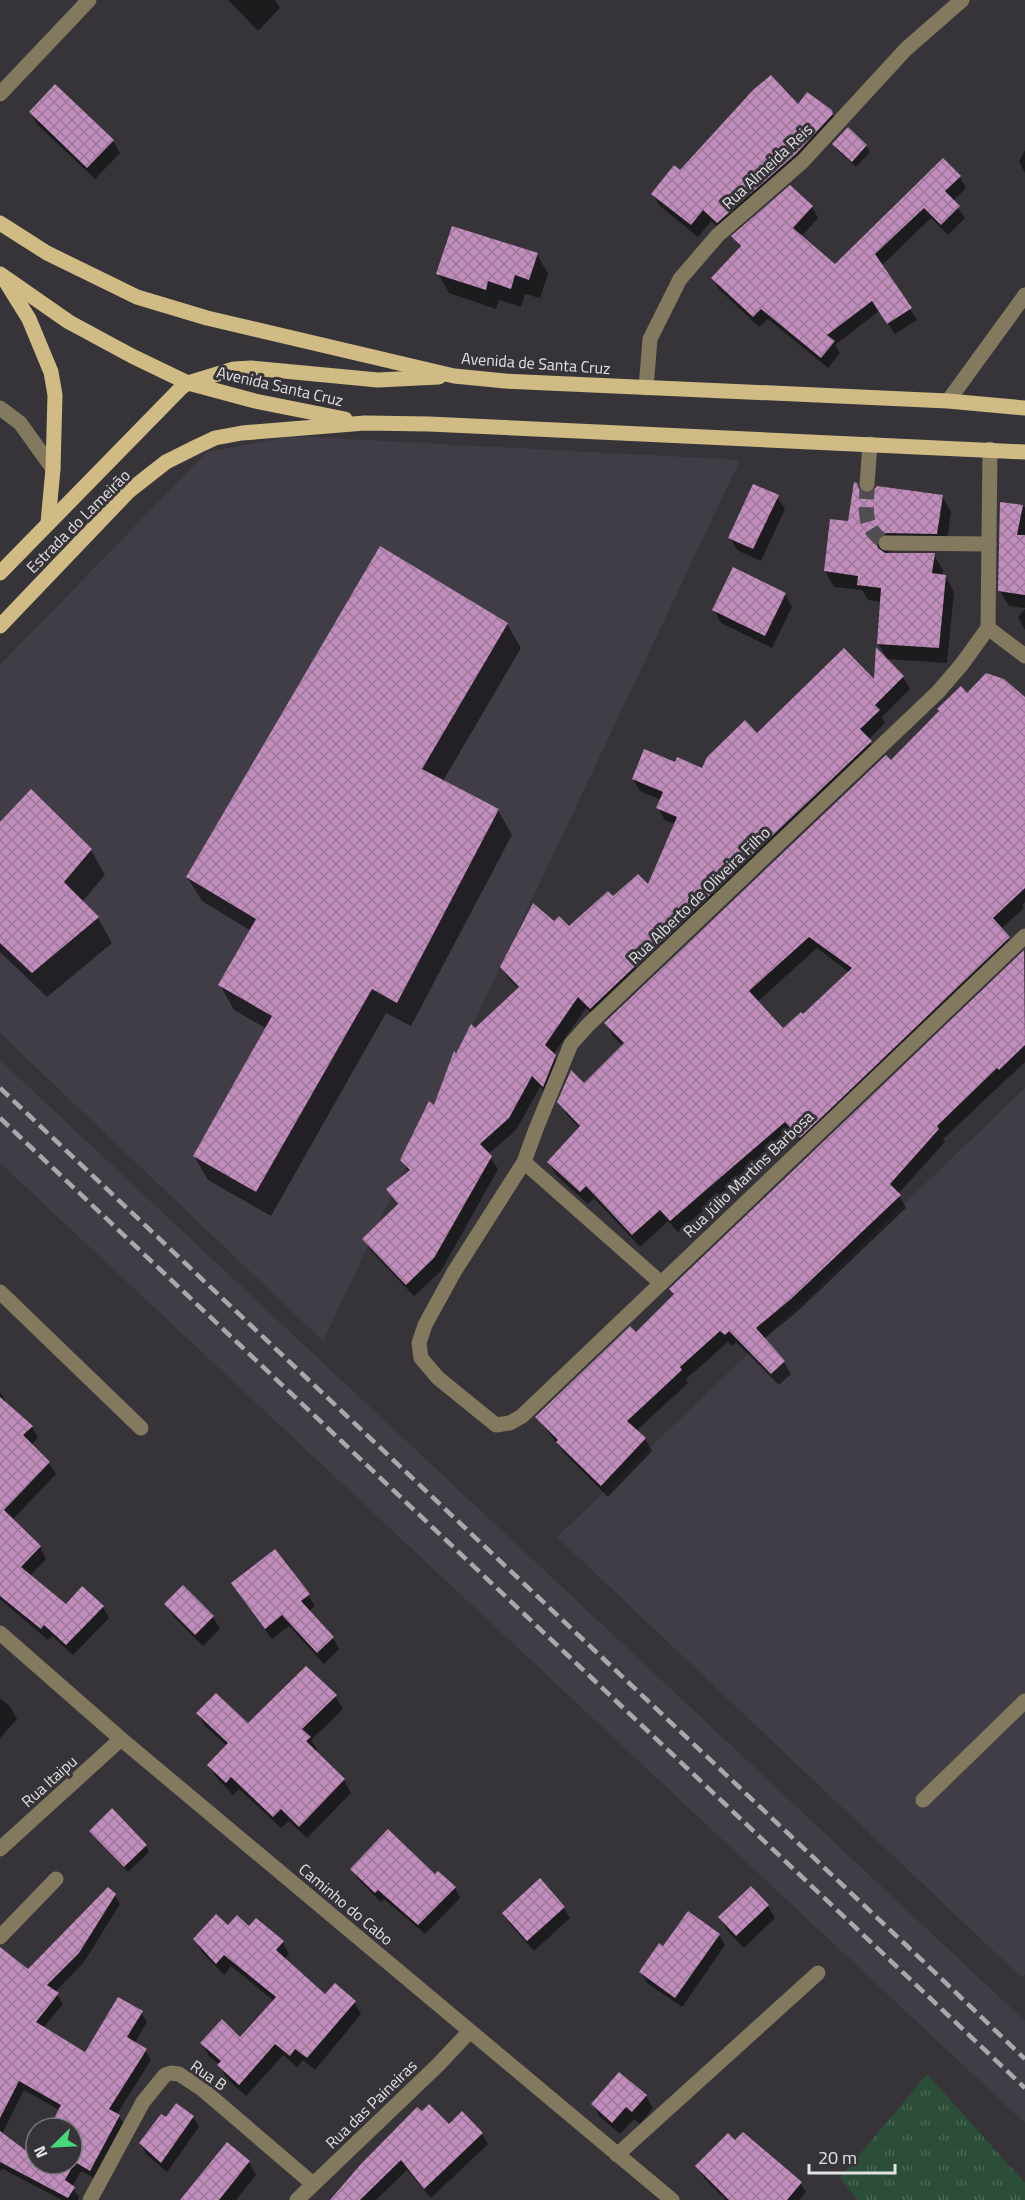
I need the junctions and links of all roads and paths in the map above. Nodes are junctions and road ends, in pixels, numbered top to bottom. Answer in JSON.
{"nodes":[{"id":1,"x":89,"y":0,"type":"edge"},
{"id":2,"x":962,"y":0,"type":"edge"},
{"id":3,"x":0,"y":94,"type":"edge"},
{"id":4,"x":0,"y":224,"type":"edge"},
{"id":5,"x":2,"y":275,"type":"edge"},
{"id":6,"x":1025,"y":295,"type":"edge"},
{"id":7,"x":454,"y":375,"type":"junction"},
{"id":8,"x":188,"y":383,"type":"junction"},
{"id":9,"x":646,"y":388,"type":"junction"},
{"id":10,"x":948,"y":401,"type":"junction"},
{"id":11,"x":0,"y":408,"type":"edge"},
{"id":12,"x":1025,"y":408,"type":"edge"},
{"id":13,"x":365,"y":423,"type":"junction"},
{"id":14,"x":870,"y":444,"type":"junction"},
{"id":15,"x":990,"y":449,"type":"junction"},
{"id":16,"x":1025,"y":452,"type":"edge"},
{"id":17,"x":53,"y":469,"type":"junction"},
{"id":18,"x":867,"y":484,"type":"tunnel mouth"},
{"id":19,"x":48,"y":523,"type":"junction"},
{"id":20,"x":886,"y":543,"type":"dead end"},
{"id":21,"x":989,"y":544,"type":"junction"},
{"id":22,"x":0,"y":573,"type":"edge"},
{"id":23,"x":0,"y":626,"type":"edge"},
{"id":24,"x":988,"y":628,"type":"junction"},
{"id":25,"x":1025,"y":656,"type":"edge"},
{"id":26,"x":1025,"y":936,"type":"edge"},
{"id":27,"x":525,"y":1162,"type":"junction"},
{"id":28,"x":661,"y":1283,"type":"junction"},
{"id":29,"x":0,"y":1292,"type":"edge"},
{"id":30,"x":490,"y":1421,"type":"joint"},
{"id":31,"x":141,"y":1428,"type":"dead end"},
{"id":32,"x":0,"y":1633,"type":"edge"},
{"id":33,"x":1025,"y":1701,"type":"edge"},
{"id":34,"x":122,"y":1739,"type":"junction"},
{"id":35,"x":923,"y":1800,"type":"dead end"},
{"id":36,"x":0,"y":1849,"type":"edge"},
{"id":37,"x":56,"y":1879,"type":"dead end"},
{"id":38,"x":0,"y":1937,"type":"edge"},
{"id":39,"x":818,"y":1973,"type":"dead end"},
{"id":40,"x":469,"y":2032,"type":"junction"},
{"id":41,"x":617,"y":2155,"type":"junction"},
{"id":42,"x":313,"y":2184,"type":"junction"},
{"id":43,"x":90,"y":2200,"type":"edge"},
{"id":44,"x":297,"y":2200,"type":"edge"},
{"id":45,"x":672,"y":2200,"type":"edge"}],
"edges":[{"from":1,"to":3,"type":"street"},
{"from":2,"to":9,"type":"street","name":"Rua Almeida Reis"},
{"from":4,"to":7,"type":"main road","name":"Avenida de Santa Cruz"},
{"from":5,"to":8,"type":"main road"},
{"from":5,"to":17,"type":"main road"},
{"from":6,"to":10,"type":"street"},
{"from":7,"to":8,"type":"main road"},
{"from":7,"to":9,"type":"main road","name":"Avenida de Santa Cruz"},
{"from":8,"to":13,"type":"main road","name":"Avenida Santa Cruz"},
{"from":8,"to":19,"type":"main road","name":"Estrada do Lameirão"},
{"from":9,"to":10,"type":"main road","name":"Avenida de Santa Cruz"},
{"from":10,"to":12,"type":"main road","name":"Avenida de Santa Cruz"},
{"from":11,"to":17,"type":"street"},
{"from":13,"to":14,"type":"main road"},
{"from":13,"to":23,"type":"main road","name":"Estrada do Lameirão"},
{"from":14,"to":15,"type":"main road"},
{"from":14,"to":18,"type":"street"},
{"from":15,"to":16,"type":"main road"},
{"from":15,"to":21,"type":"street"},
{"from":17,"to":19,"type":"main road"},
{"from":19,"to":22,"type":"main road","name":"Estrada do Lameirão"},
{"from":20,"to":21,"type":"street"},
{"from":21,"to":24,"type":"street"},
{"from":24,"to":25,"type":"street"},
{"from":24,"to":27,"type":"street","name":"Rua Alberto de Oliveira Filho"},
{"from":26,"to":28,"type":"street","name":"Rua Júlio Martins Barbosa"},
{"from":27,"to":28,"type":"street"},
{"from":27,"to":30,"type":"street","name":"Rua Alberto de Oliveira Filho"},
{"from":28,"to":30,"type":"street","name":"Rua Júlio Martins Barbosa"},
{"from":29,"to":31,"type":"street"},
{"from":32,"to":34,"type":"street","name":"Caminho do Cabo"},
{"from":33,"to":35,"type":"street"},
{"from":34,"to":36,"type":"street","name":"Rua Itaipu"},
{"from":34,"to":40,"type":"street","name":"Caminho do Cabo"},
{"from":37,"to":38,"type":"street"},
{"from":39,"to":41,"type":"street"},
{"from":40,"to":41,"type":"street","name":"Caminho do Cabo"},
{"from":40,"to":42,"type":"street","name":"Rua das Paineiras"},
{"from":41,"to":45,"type":"street","name":"Caminho do Cabo"},
{"from":42,"to":43,"type":"street","name":"Rua B"},
{"from":42,"to":44,"type":"street","name":"Rua das Paineiras"}]}
